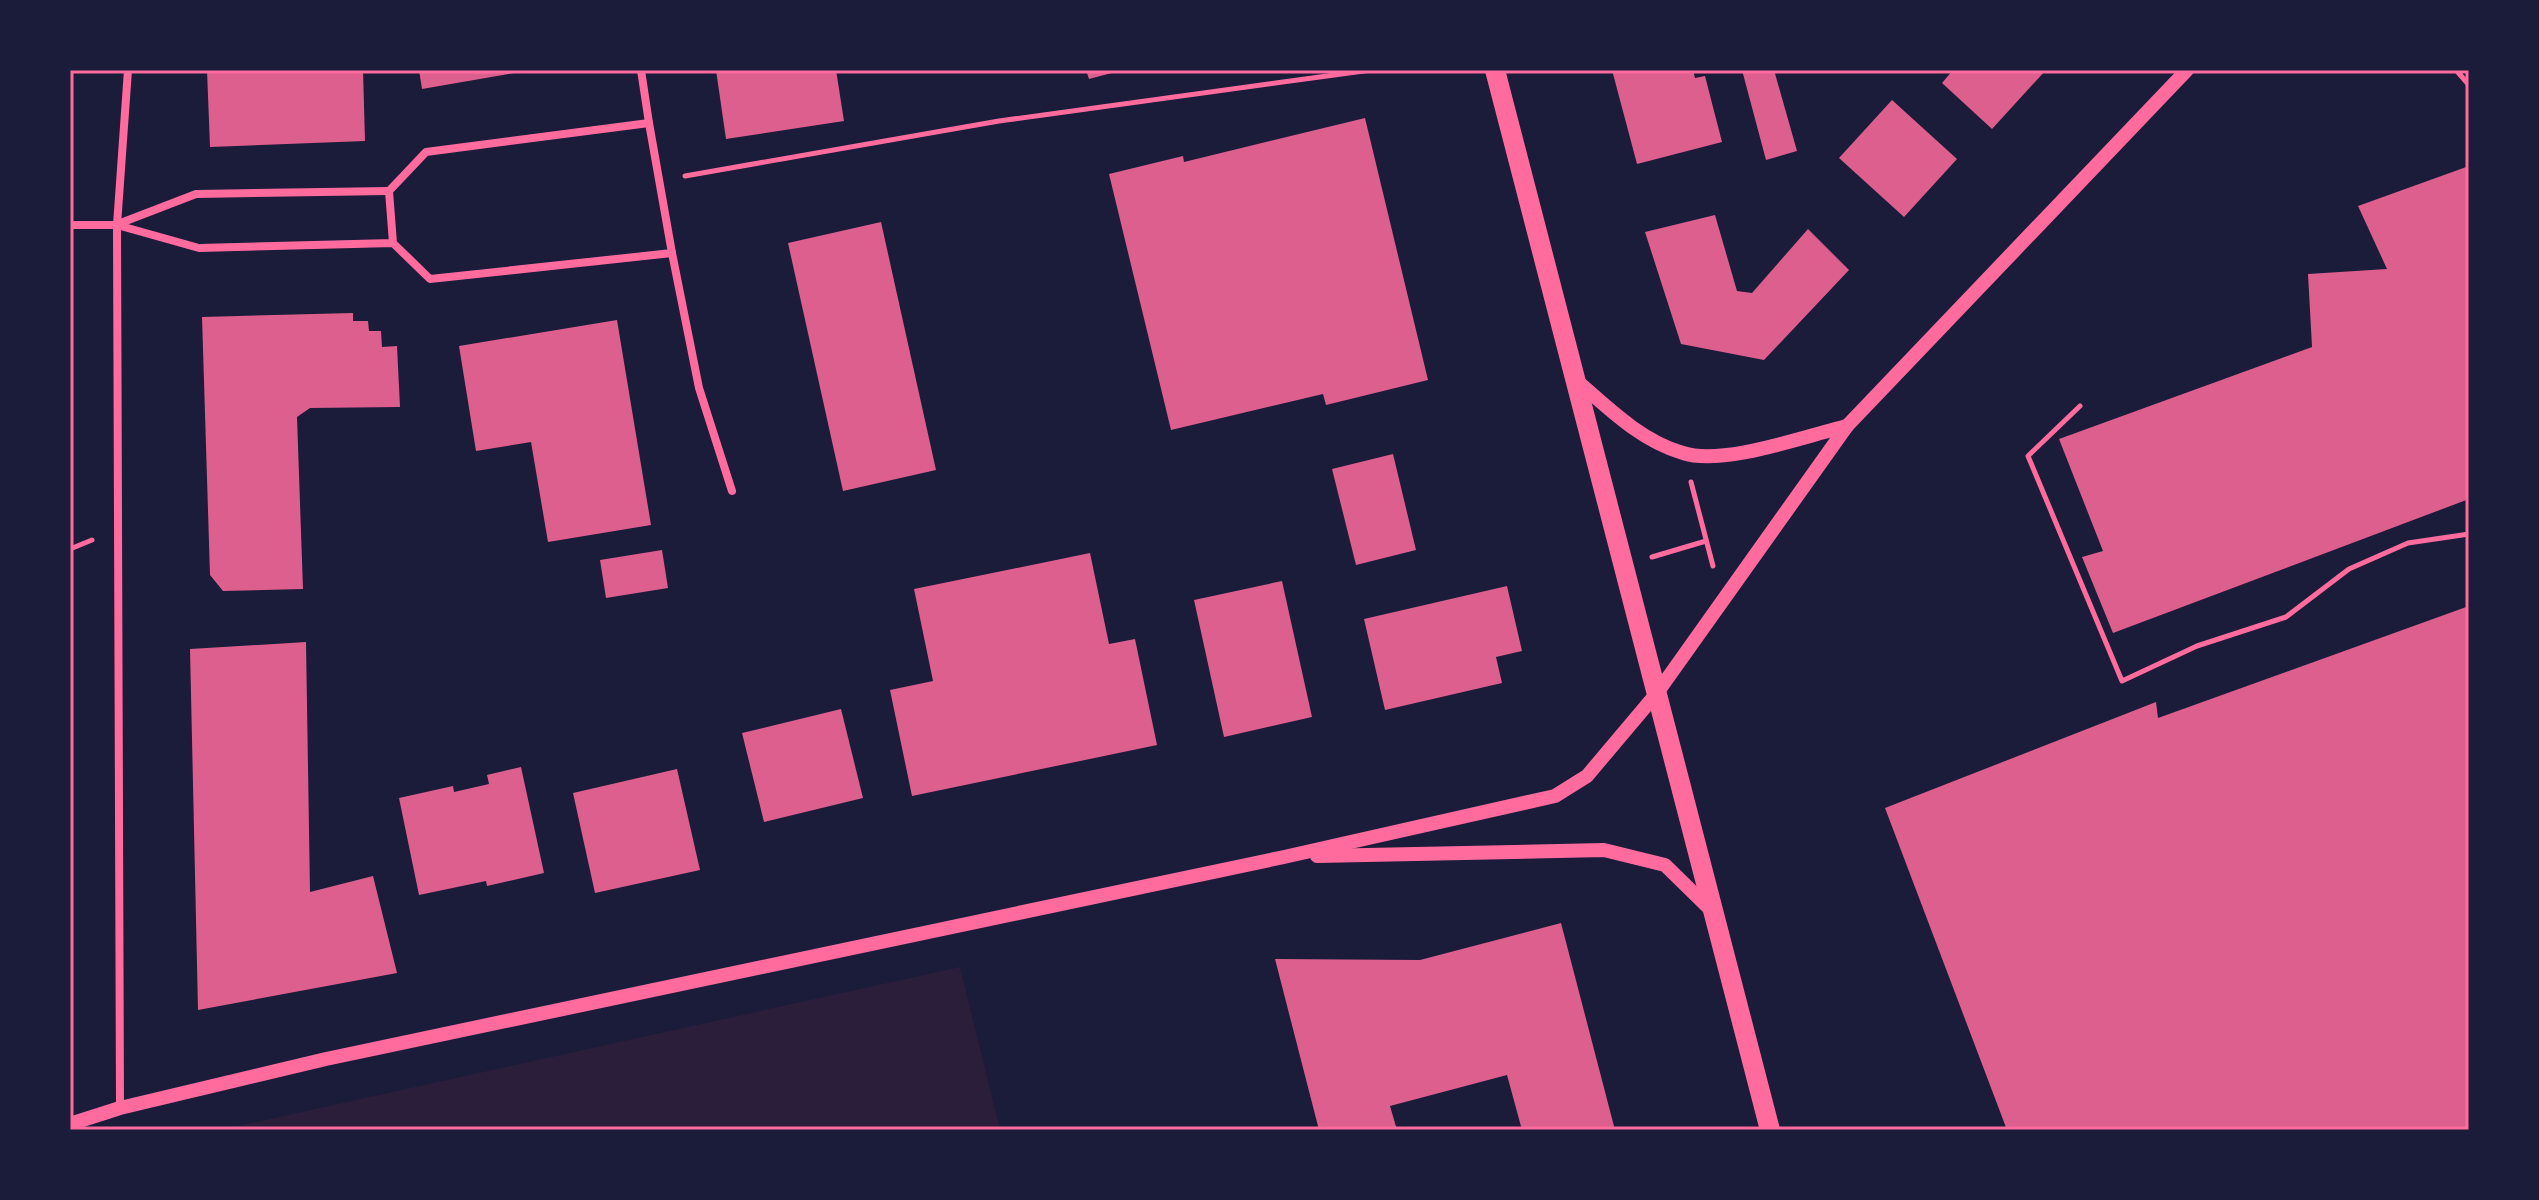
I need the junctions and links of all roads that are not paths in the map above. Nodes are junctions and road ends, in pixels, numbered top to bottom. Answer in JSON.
{"nodes":[{"id":1,"x":128,"y":70,"type":"edge"},
{"id":2,"x":641,"y":70,"type":"edge"},
{"id":3,"x":1495,"y":70,"type":"edge"},
{"id":4,"x":2187,"y":70,"type":"edge"},
{"id":5,"x":649,"y":123,"type":"junction"},
{"id":6,"x":389,"y":191,"type":"junction"},
{"id":7,"x":70,"y":225,"type":"edge"},
{"id":8,"x":117,"y":225,"type":"junction"},
{"id":9,"x":393,"y":243,"type":"junction"},
{"id":10,"x":672,"y":253,"type":"junction"},
{"id":11,"x":1576,"y":380,"type":"junction"},
{"id":12,"x":1847,"y":426,"type":"junction"},
{"id":13,"x":732,"y":491,"type":"dead end"},
{"id":14,"x":1657,"y":693,"type":"junction"},
{"id":15,"x":1284,"y":857,"type":"junction"},
{"id":16,"x":1714,"y":913,"type":"junction"},
{"id":17,"x":120,"y":1108,"type":"junction"},
{"id":18,"x":70,"y":1124,"type":"edge"},
{"id":19,"x":1770,"y":1130,"type":"edge"}],
"edges":[{"from":1,"to":8,"type":"street"},
{"from":2,"to":5,"type":"street"},
{"from":3,"to":11,"type":"main road"},
{"from":4,"to":12,"type":"street"},
{"from":5,"to":6,"type":"street"},
{"from":5,"to":10,"type":"street"},
{"from":6,"to":8,"type":"street"},
{"from":6,"to":9,"type":"street"},
{"from":7,"to":8,"type":"street"},
{"from":8,"to":9,"type":"street"},
{"from":8,"to":17,"type":"street"},
{"from":9,"to":10,"type":"street"},
{"from":10,"to":13,"type":"street"},
{"from":11,"to":12,"type":"street"},
{"from":11,"to":14,"type":"main road"},
{"from":12,"to":14,"type":"street"},
{"from":14,"to":15,"type":"street"},
{"from":14,"to":16,"type":"main road"},
{"from":15,"to":16,"type":"street"},
{"from":15,"to":17,"type":"street"},
{"from":16,"to":19,"type":"main road"},
{"from":17,"to":18,"type":"street"}]}
